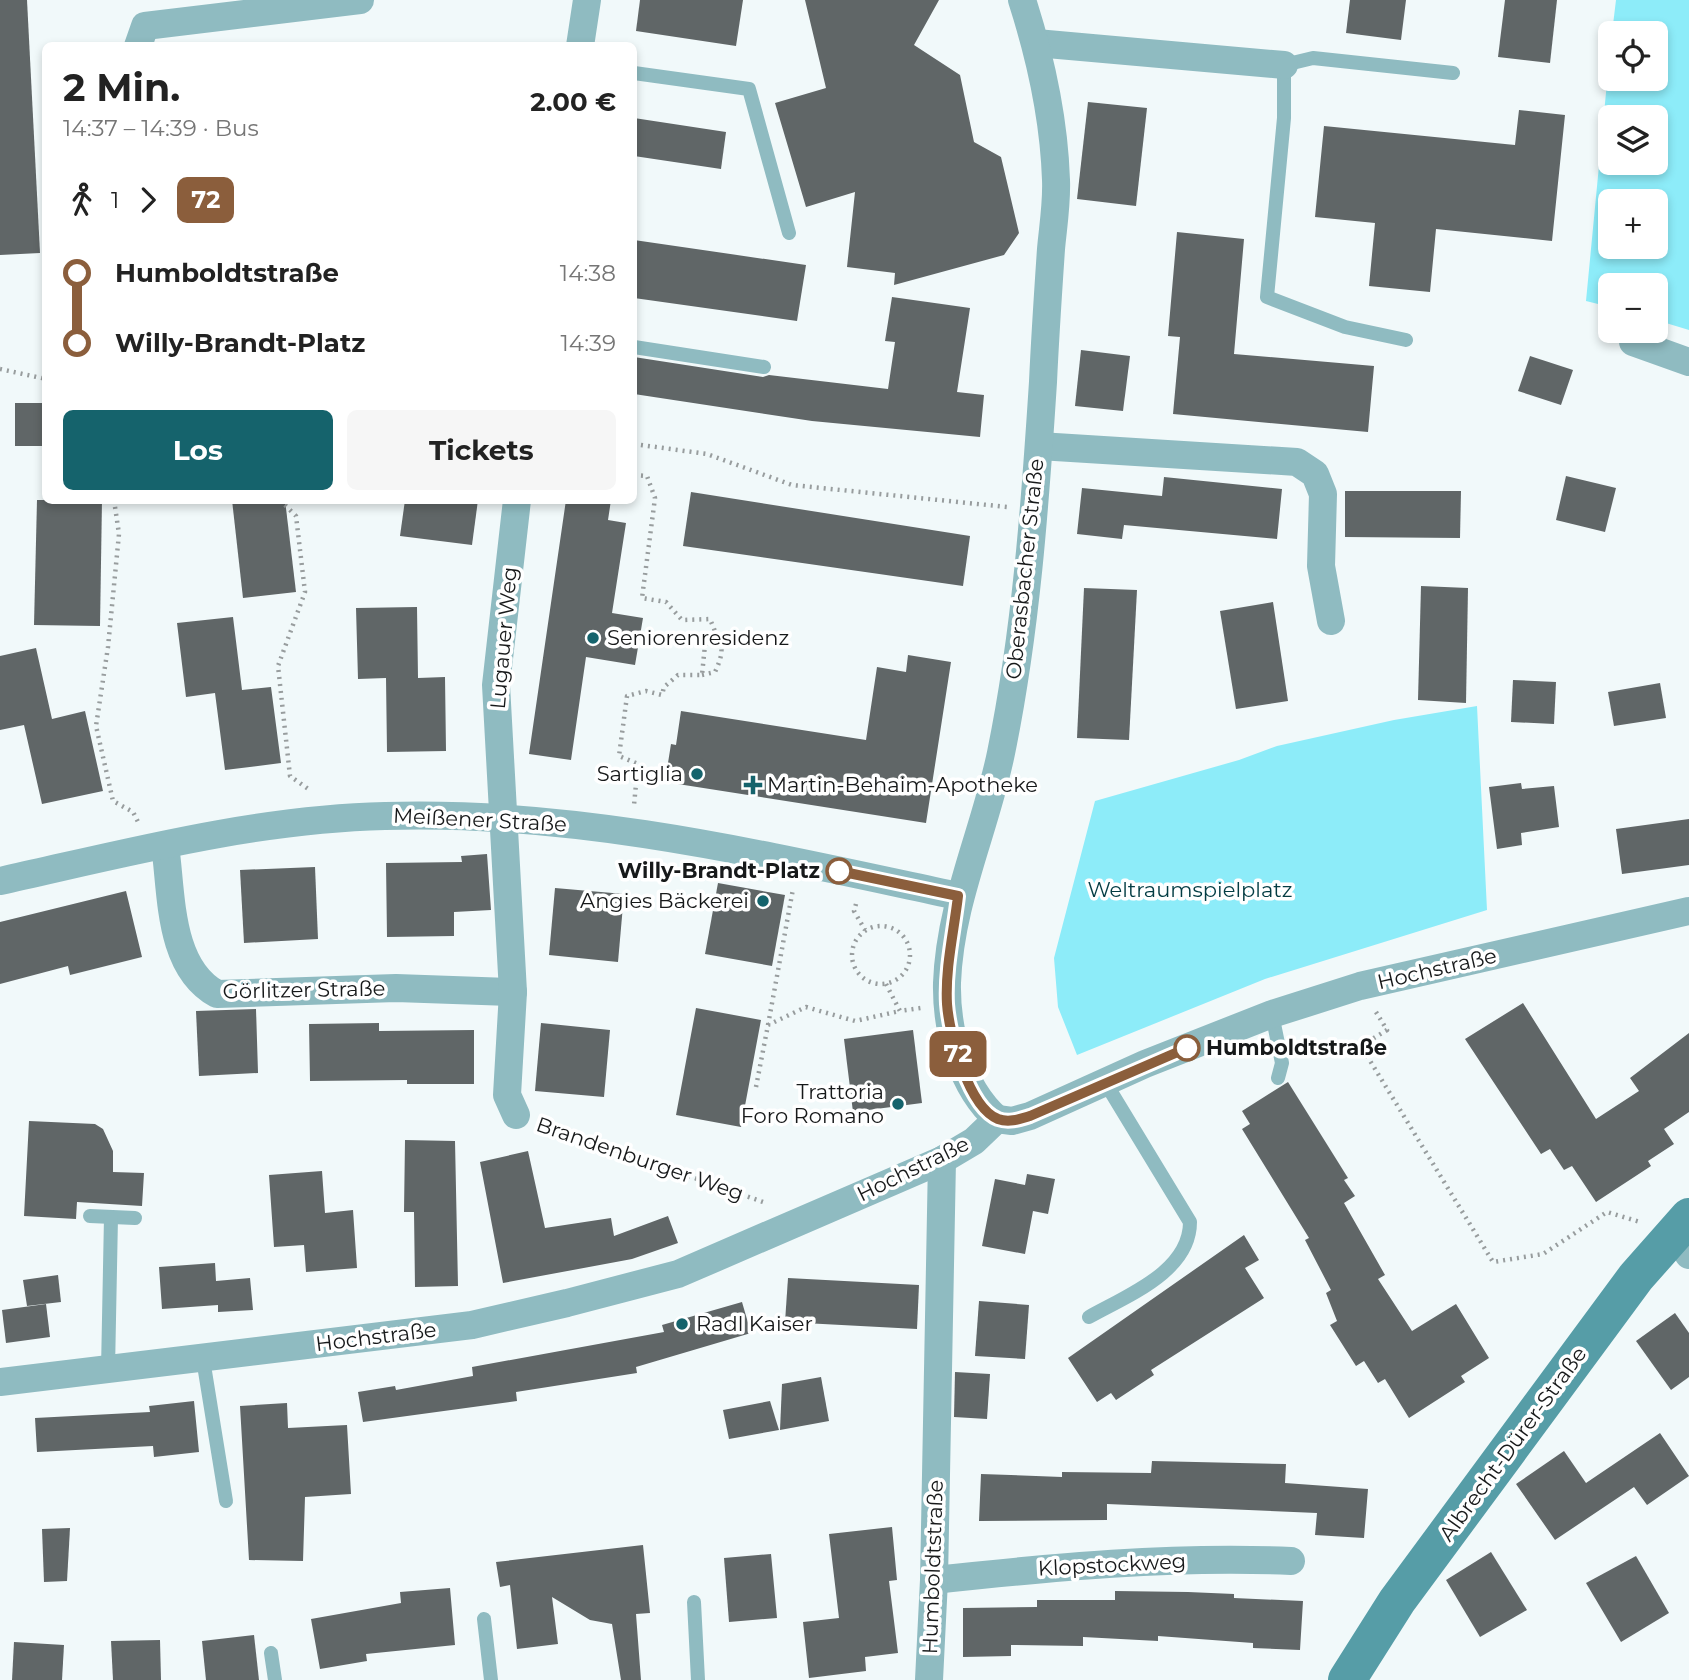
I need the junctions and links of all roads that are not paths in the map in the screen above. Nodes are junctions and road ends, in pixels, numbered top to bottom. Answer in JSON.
{"nodes":[{"id":1,"x":359,"y":0,"type":"edge"},
{"id":2,"x":587,"y":0,"type":"edge"},
{"id":3,"x":1022,"y":0,"type":"edge"},
{"id":4,"x":139,"y":42,"type":"edge"},
{"id":5,"x":581,"y":42,"type":"edge"},
{"id":6,"x":1036,"y":43,"type":"junction"},
{"id":7,"x":1284,"y":65,"type":"junction"},
{"id":8,"x":637,"y":73,"type":"edge"},
{"id":9,"x":1453,"y":73,"type":"dead end"},
{"id":10,"x":789,"y":233,"type":"dead end"},
{"id":11,"x":1406,"y":340,"type":"dead end"},
{"id":12,"x":1636,"y":343,"type":"edge"},
{"id":13,"x":637,"y":347,"type":"edge"},
{"id":14,"x":1689,"y":362,"type":"edge"},
{"id":15,"x":764,"y":367,"type":"dead end"},
{"id":16,"x":1039,"y":446,"type":"junction"},
{"id":17,"x":517,"y":504,"type":"edge"},
{"id":18,"x":1331,"y":621,"type":"dead end"},
{"id":19,"x":502,"y":818,"type":"junction"},
{"id":20,"x":158,"y":846,"type":"junction"},
{"id":21,"x":0,"y":881,"type":"edge"},
{"id":22,"x":958,"y":896,"type":"junction"},
{"id":23,"x":1689,"y":911,"type":"edge"},
{"id":24,"x":513,"y":992,"type":"junction"},
{"id":25,"x":1272,"y":1014,"type":"junction"},
{"id":26,"x":1278,"y":1078,"type":"dead end"},
{"id":27,"x":1105,"y":1082,"type":"junction"},
{"id":28,"x":516,"y":1115,"type":"road end"},
{"id":29,"x":997,"y":1119,"type":"junction"},
{"id":30,"x":942,"y":1160,"type":"junction"},
{"id":31,"x":90,"y":1216,"type":"dead end"},
{"id":32,"x":111,"y":1217,"type":"junction"},
{"id":33,"x":135,"y":1218,"type":"dead end"},
{"id":34,"x":1684,"y":1235,"type":"edge"},
{"id":35,"x":1089,"y":1317,"type":"dead end"},
{"id":36,"x":203,"y":1359,"type":"junction"},
{"id":37,"x":108,"y":1370,"type":"junction"},
{"id":38,"x":0,"y":1382,"type":"edge"},
{"id":39,"x":226,"y":1502,"type":"dead end"},
{"id":40,"x":1291,"y":1561,"type":"dead end"},
{"id":41,"x":934,"y":1580,"type":"junction"},
{"id":42,"x":694,"y":1602,"type":"dead end"},
{"id":43,"x":484,"y":1619,"type":"dead end"},
{"id":44,"x":271,"y":1653,"type":"dead end"},
{"id":45,"x":275,"y":1680,"type":"edge"},
{"id":46,"x":491,"y":1680,"type":"edge"},
{"id":47,"x":698,"y":1680,"type":"edge"},
{"id":48,"x":929,"y":1680,"type":"edge"},
{"id":49,"x":1347,"y":1680,"type":"edge"}],
"edges":[{"from":1,"to":4,"type":"street"},
{"from":2,"to":5,"type":"street"},
{"from":3,"to":6,"type":"street","name":"Oberasbacher Straße"},
{"from":6,"to":7,"type":"street"},
{"from":6,"to":16,"type":"street","name":"Oberasbacher Straße"},
{"from":7,"to":9,"type":"lane"},
{"from":7,"to":11,"type":"lane"},
{"from":8,"to":10,"type":"lane"},
{"from":12,"to":14,"type":"street"},
{"from":13,"to":15,"type":"lane"},
{"from":16,"to":18,"type":"street"},
{"from":16,"to":22,"type":"street","name":"Oberasbacher Straße"},
{"from":17,"to":19,"type":"street","name":"Lugauer Weg"},
{"from":19,"to":20,"type":"street","name":"Meißener Straße"},
{"from":19,"to":22,"type":"street","name":"Meißener Straße"},
{"from":19,"to":24,"type":"street","name":"Brandenburger Weg"},
{"from":20,"to":21,"type":"street","name":"Meißener Straße"},
{"from":20,"to":24,"type":"street","name":"Görlitzer Straße"},
{"from":22,"to":29,"type":"street","name":"Oberasbacher Straße"},
{"from":23,"to":25,"type":"street","name":"Hochstraße"},
{"from":24,"to":28,"type":"street","name":"Brandenburger Weg"},
{"from":25,"to":26,"type":"lane"},
{"from":25,"to":27,"type":"street","name":"Hochstraße"},
{"from":27,"to":29,"type":"street","name":"Hochstraße"},
{"from":27,"to":35,"type":"lane"},
{"from":29,"to":30,"type":"street","name":"Hochstraße"},
{"from":30,"to":36,"type":"street","name":"Hochstraße"},
{"from":30,"to":41,"type":"street","name":"Humboldtstraße"},
{"from":31,"to":32,"type":"lane"},
{"from":32,"to":33,"type":"lane"},
{"from":32,"to":37,"type":"lane"},
{"from":34,"to":49,"type":"street","name":"Albrecht-Dürer-Straße"},
{"from":36,"to":37,"type":"street","name":"Hochstraße"},
{"from":36,"to":39,"type":"lane"},
{"from":37,"to":38,"type":"street","name":"Hochstraße"},
{"from":40,"to":41,"type":"street","name":"Klopstockweg"},
{"from":41,"to":48,"type":"street","name":"Humboldtstraße"},
{"from":42,"to":47,"type":"lane"},
{"from":43,"to":46,"type":"lane"},
{"from":44,"to":45,"type":"lane"}]}
